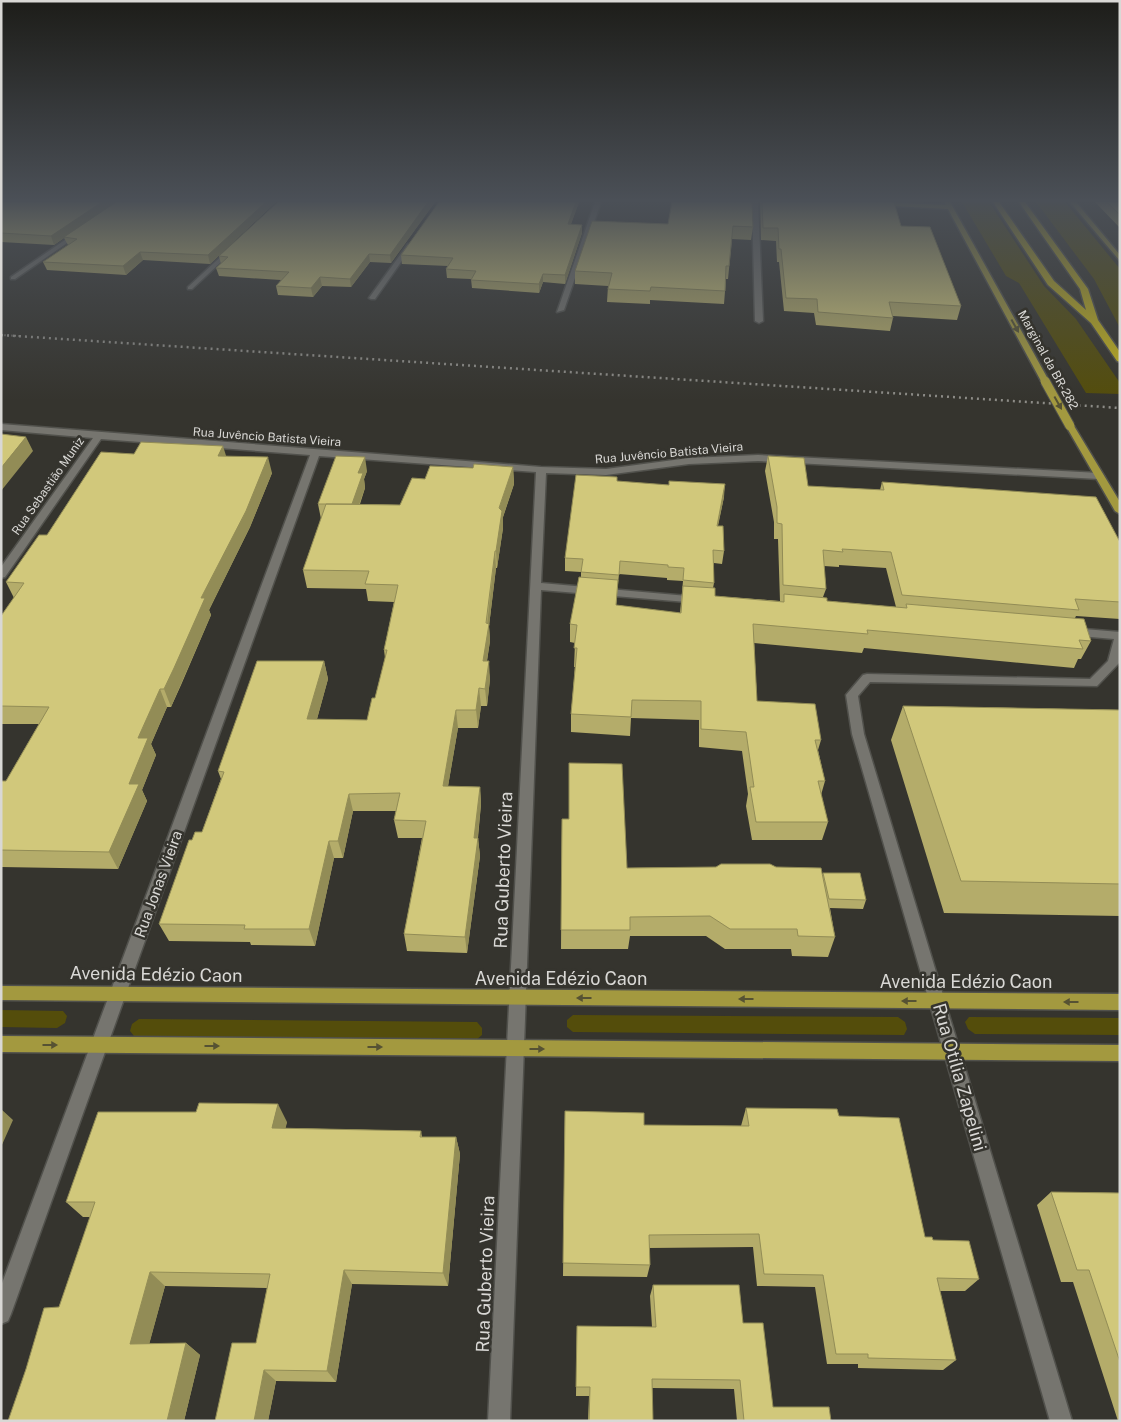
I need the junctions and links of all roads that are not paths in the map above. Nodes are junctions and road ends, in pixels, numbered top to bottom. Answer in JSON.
{"nodes":[{"id":1,"x":27,"y":268,"type":"edge"},
{"id":2,"x":211,"y":268,"type":"edge"},
{"id":3,"x":394,"y":268,"type":"edge"},
{"id":4,"x":575,"y":268,"type":"edge"},
{"id":5,"x":757,"y":268,"type":"edge"},
{"id":6,"x":983,"y":268,"type":"edge"},
{"id":7,"x":1041,"y":268,"type":"edge"},
{"id":8,"x":1070,"y":268,"type":"edge"},
{"id":9,"x":13,"y":278,"type":"dead end"},
{"id":10,"x":190,"y":288,"type":"dead end"},
{"id":11,"x":373,"y":298,"type":"dead end"},
{"id":12,"x":560,"y":310,"type":"dead end"},
{"id":13,"x":759,"y":321,"type":"dead end"},
{"id":14,"x":1094,"y":322,"type":"junction"},
{"id":15,"x":1120,"y":359,"type":"edge"},
{"id":16,"x":1,"y":427,"type":"edge"},
{"id":17,"x":98,"y":436,"type":"junction"},
{"id":18,"x":314,"y":453,"type":"junction"},
{"id":19,"x":541,"y":470,"type":"junction"},
{"id":20,"x":1099,"y":476,"type":"junction"},
{"id":21,"x":1120,"y":511,"type":"edge"},
{"id":22,"x":1,"y":575,"type":"edge"},
{"id":23,"x":536,"y":586,"type":"junction"},
{"id":24,"x":714,"y":601,"type":"edge"},
{"id":25,"x":1060,"y":631,"type":"edge"},
{"id":26,"x":1120,"y":637,"type":"edge"},
{"id":27,"x":1,"y":993,"type":"edge"},
{"id":28,"x":118,"y":994,"type":"junction"},
{"id":29,"x":518,"y":998,"type":"junction"},
{"id":30,"x":937,"y":1001,"type":"junction"},
{"id":31,"x":1120,"y":1002,"type":"edge"},
{"id":32,"x":1,"y":1044,"type":"edge"},
{"id":33,"x":99,"y":1045,"type":"junction"},
{"id":34,"x":515,"y":1048,"type":"junction"},
{"id":35,"x":952,"y":1051,"type":"junction"},
{"id":36,"x":1120,"y":1052,"type":"edge"},
{"id":37,"x":1,"y":1314,"type":"edge"},
{"id":38,"x":499,"y":1421,"type":"edge"},
{"id":39,"x":1062,"y":1421,"type":"edge"}],
"edges":[{"from":1,"to":9,"type":"street"},
{"from":2,"to":10,"type":"street"},
{"from":3,"to":11,"type":"street"},
{"from":4,"to":12,"type":"street"},
{"from":5,"to":13,"type":"street"},
{"from":6,"to":20,"type":"main road","name":"Marginal da BR-282","one_way":true,"bridge":true},
{"from":7,"to":14,"type":"highway"},
{"from":8,"to":14,"type":"highway"},
{"from":14,"to":15,"type":"highway"},
{"from":16,"to":17,"type":"street","name":"Rua Juvêncio Batista Vieira"},
{"from":17,"to":18,"type":"street","name":"Rua Juvêncio Batista Vieira"},
{"from":17,"to":22,"type":"street","name":"Rua Sebastião Muniz"},
{"from":18,"to":19,"type":"street","name":"Rua Juvêncio Batista Vieira"},
{"from":18,"to":28,"type":"street","name":"Rua Jonas Vieira"},
{"from":19,"to":20,"type":"street","name":"Rua Juvêncio Batista Vieira"},
{"from":19,"to":23,"type":"street","name":"Rua Guberto Vieira"},
{"from":20,"to":21,"type":"main road","name":"Marginal da BR-282"},
{"from":23,"to":24,"type":"street"},
{"from":23,"to":29,"type":"street","name":"Rua Guberto Vieira"},
{"from":25,"to":26,"type":"street"},
{"from":26,"to":30,"type":"street","name":"Rua Otília Zapelini"},
{"from":27,"to":28,"type":"main road","name":"Avenida Edézio Caon"},
{"from":28,"to":29,"type":"main road","name":"Avenida Edézio Caon"},
{"from":28,"to":33,"type":"street","name":"Rua Jonas Vieira"},
{"from":30,"to":29,"type":"main road","name":"Avenida Edézio Caon","one_way":true},
{"from":29,"to":34,"type":"street","name":"Rua Guberto Vieira"},
{"from":31,"to":30,"type":"main road","name":"Avenida Edézio Caon","one_way":true},
{"from":30,"to":35,"type":"street","name":"Rua Otília Zapelini"},
{"from":32,"to":33,"type":"main road","one_way":true},
{"from":33,"to":34,"type":"main road","one_way":true},
{"from":33,"to":37,"type":"street","name":"Rua Jonas Vieira"},
{"from":34,"to":35,"type":"main road","one_way":true},
{"from":34,"to":38,"type":"street","name":"Rua Guberto Vieira"},
{"from":35,"to":36,"type":"main road"},
{"from":35,"to":39,"type":"street","name":"Rua Otília Zapelini"}]}
